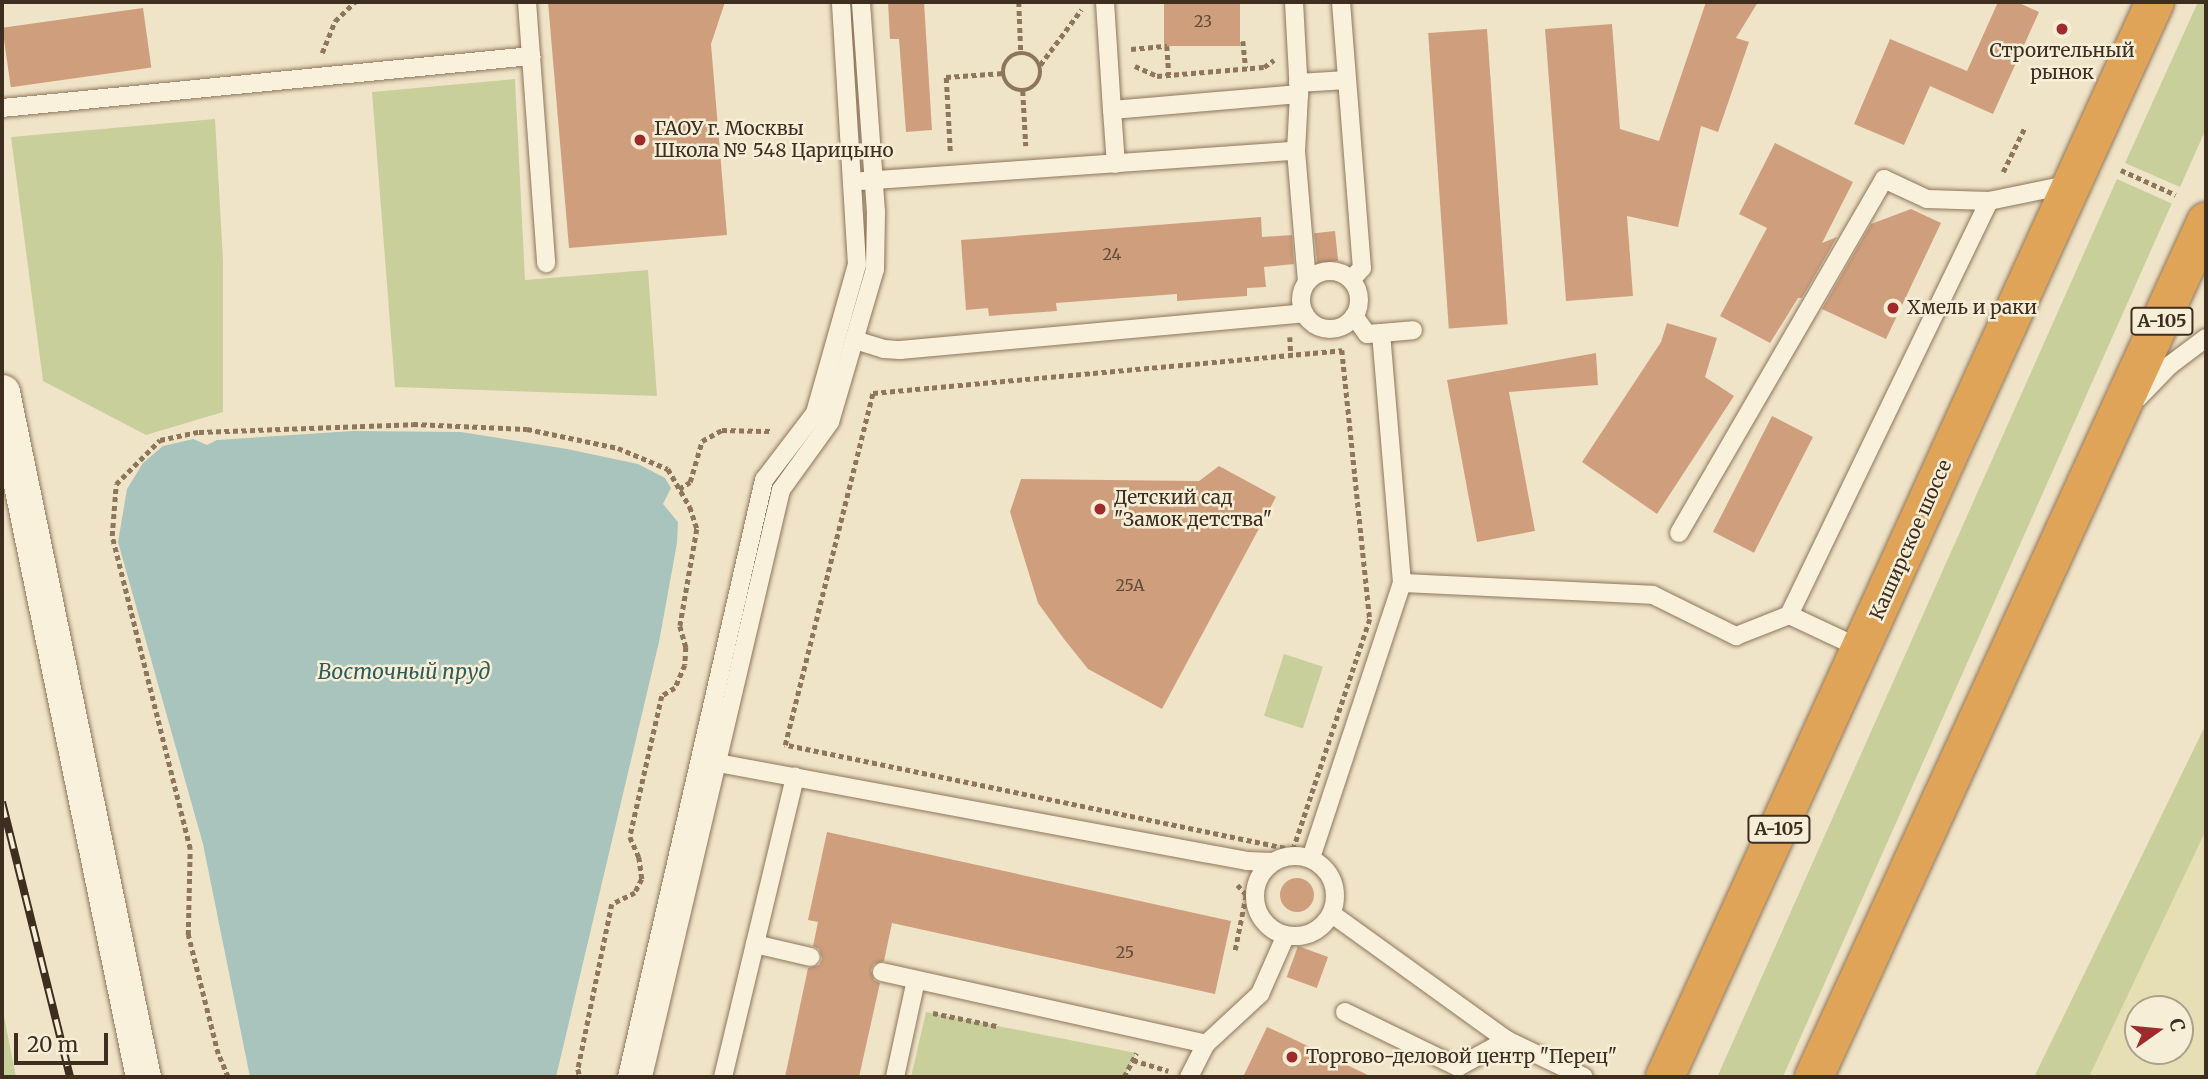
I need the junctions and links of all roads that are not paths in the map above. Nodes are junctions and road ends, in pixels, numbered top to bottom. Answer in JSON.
{"nodes":[{"id":1,"x":527,"y":2,"type":"edge"},
{"id":2,"x":841,"y":2,"type":"edge"},
{"id":3,"x":861,"y":2,"type":"edge"},
{"id":4,"x":1105,"y":2,"type":"edge"},
{"id":5,"x":1294,"y":2,"type":"edge"},
{"id":6,"x":1341,"y":2,"type":"edge"},
{"id":7,"x":2155,"y":2,"type":"edge"},
{"id":8,"x":531,"y":56,"type":"junction"},
{"id":9,"x":1347,"y":80,"type":"junction"},
{"id":10,"x":1298,"y":89,"type":"junction"},
{"id":11,"x":2,"y":108,"type":"edge"},
{"id":12,"x":1112,"y":110,"type":"junction"},
{"id":13,"x":1296,"y":151,"type":"junction"},
{"id":14,"x":1116,"y":164,"type":"junction"},
{"id":15,"x":874,"y":180,"type":"junction"},
{"id":16,"x":852,"y":182,"type":"junction"},
{"id":17,"x":2073,"y":184,"type":"junction"},
{"id":18,"x":1989,"y":201,"type":"junction"},
{"id":19,"x":2206,"y":222,"type":"edge"},
{"id":20,"x":546,"y":263,"type":"dead end"},
{"id":21,"x":1351,"y":279,"type":"junction"},
{"id":22,"x":1307,"y":282,"type":"junction"},
{"id":23,"x":1304,"y":313,"type":"junction"},
{"id":24,"x":1354,"y":316,"type":"junction"},
{"id":25,"x":1413,"y":330,"type":"dead end"},
{"id":26,"x":1381,"y":333,"type":"junction"},
{"id":27,"x":2206,"y":338,"type":"edge"},
{"id":28,"x":855,"y":340,"type":"junction"},
{"id":29,"x":2,"y":393,"type":"edge"},
{"id":30,"x":2117,"y":421,"type":"junction"},
{"id":31,"x":1679,"y":533,"type":"dead end"},
{"id":32,"x":1402,"y":583,"type":"junction"},
{"id":33,"x":1789,"y":615,"type":"junction"},
{"id":34,"x":1862,"y":649,"type":"junction"},
{"id":35,"x":708,"y":761,"type":"junction"},
{"id":36,"x":795,"y":777,"type":"junction"},
{"id":37,"x":1311,"y":858,"type":"junction"},
{"id":38,"x":1273,"y":862,"type":"junction"},
{"id":39,"x":1332,"y":914,"type":"junction"},
{"id":40,"x":1286,"y":935,"type":"junction"},
{"id":41,"x":755,"y":944,"type":"junction"},
{"id":42,"x":811,"y":957,"type":"dead end"},
{"id":43,"x":882,"y":972,"type":"dead end"},
{"id":44,"x":916,"y":980,"type":"junction"},
{"id":45,"x":1345,"y":1012,"type":"dead end"},
{"id":46,"x":1507,"y":1040,"type":"junction"},
{"id":47,"x":1206,"y":1044,"type":"junction"},
{"id":48,"x":143,"y":1077,"type":"edge"},
{"id":49,"x":627,"y":1077,"type":"edge"},
{"id":50,"x":643,"y":1077,"type":"edge"},
{"id":51,"x":723,"y":1077,"type":"edge"},
{"id":52,"x":895,"y":1077,"type":"edge"},
{"id":53,"x":1189,"y":1077,"type":"edge"},
{"id":54,"x":1584,"y":1077,"type":"edge"},
{"id":55,"x":1665,"y":1077,"type":"edge"},
{"id":56,"x":1814,"y":1077,"type":"edge"}],
"edges":[{"from":1,"to":8,"type":"lane"},
{"from":2,"to":16,"type":"lane"},
{"from":3,"to":15,"type":"lane"},
{"from":4,"to":12,"type":"lane"},
{"from":5,"to":10,"type":"lane"},
{"from":6,"to":9,"type":"lane"},
{"from":7,"to":17,"type":"highway","name":"Каширское шоссе","number":"А-105"},
{"from":8,"to":11,"type":"lane"},
{"from":8,"to":20,"type":"lane"},
{"from":9,"to":10,"type":"lane"},
{"from":9,"to":21,"type":"lane"},
{"from":10,"to":12,"type":"lane"},
{"from":10,"to":13,"type":"lane"},
{"from":12,"to":14,"type":"lane"},
{"from":13,"to":14,"type":"lane"},
{"from":13,"to":22,"type":"lane"},
{"from":14,"to":15,"type":"lane"},
{"from":15,"to":16,"type":"lane"},
{"from":15,"to":28,"type":"lane"},
{"from":16,"to":35,"type":"lane"},
{"from":17,"to":18,"type":"lane"},
{"from":17,"to":34,"type":"highway","name":"Каширское шоссе","number":"А-105"},
{"from":18,"to":31,"type":"lane"},
{"from":18,"to":33,"type":"lane"},
{"from":19,"to":30,"type":"highway","number":"А-105"},
{"from":21,"to":22,"type":"lane"},
{"from":21,"to":24,"type":"lane"},
{"from":22,"to":23,"type":"lane"},
{"from":23,"to":24,"type":"lane"},
{"from":23,"to":28,"type":"lane"},
{"from":24,"to":26,"type":"lane"},
{"from":25,"to":26,"type":"lane"},
{"from":26,"to":32,"type":"lane"},
{"from":27,"to":30,"type":"lane"},
{"from":28,"to":35,"type":"lane"},
{"from":29,"to":48,"type":"street"},
{"from":30,"to":56,"type":"highway","number":"А-105"},
{"from":32,"to":33,"type":"lane"},
{"from":32,"to":37,"type":"lane"},
{"from":33,"to":34,"type":"lane"},
{"from":34,"to":55,"type":"highway","name":"Каширское шоссе","number":"А-105"},
{"from":35,"to":36,"type":"lane"},
{"from":35,"to":49,"type":"lane"},
{"from":35,"to":50,"type":"lane"},
{"from":36,"to":38,"type":"lane"},
{"from":36,"to":41,"type":"lane"},
{"from":37,"to":38,"type":"lane"},
{"from":37,"to":39,"type":"lane"},
{"from":38,"to":40,"type":"lane"},
{"from":39,"to":40,"type":"lane"},
{"from":39,"to":46,"type":"lane"},
{"from":40,"to":47,"type":"lane"},
{"from":41,"to":42,"type":"lane"},
{"from":41,"to":51,"type":"lane"},
{"from":43,"to":44,"type":"lane"},
{"from":44,"to":47,"type":"lane"},
{"from":44,"to":52,"type":"lane"},
{"from":45,"to":46,"type":"lane"},
{"from":46,"to":54,"type":"lane"},
{"from":47,"to":53,"type":"lane"}]}
